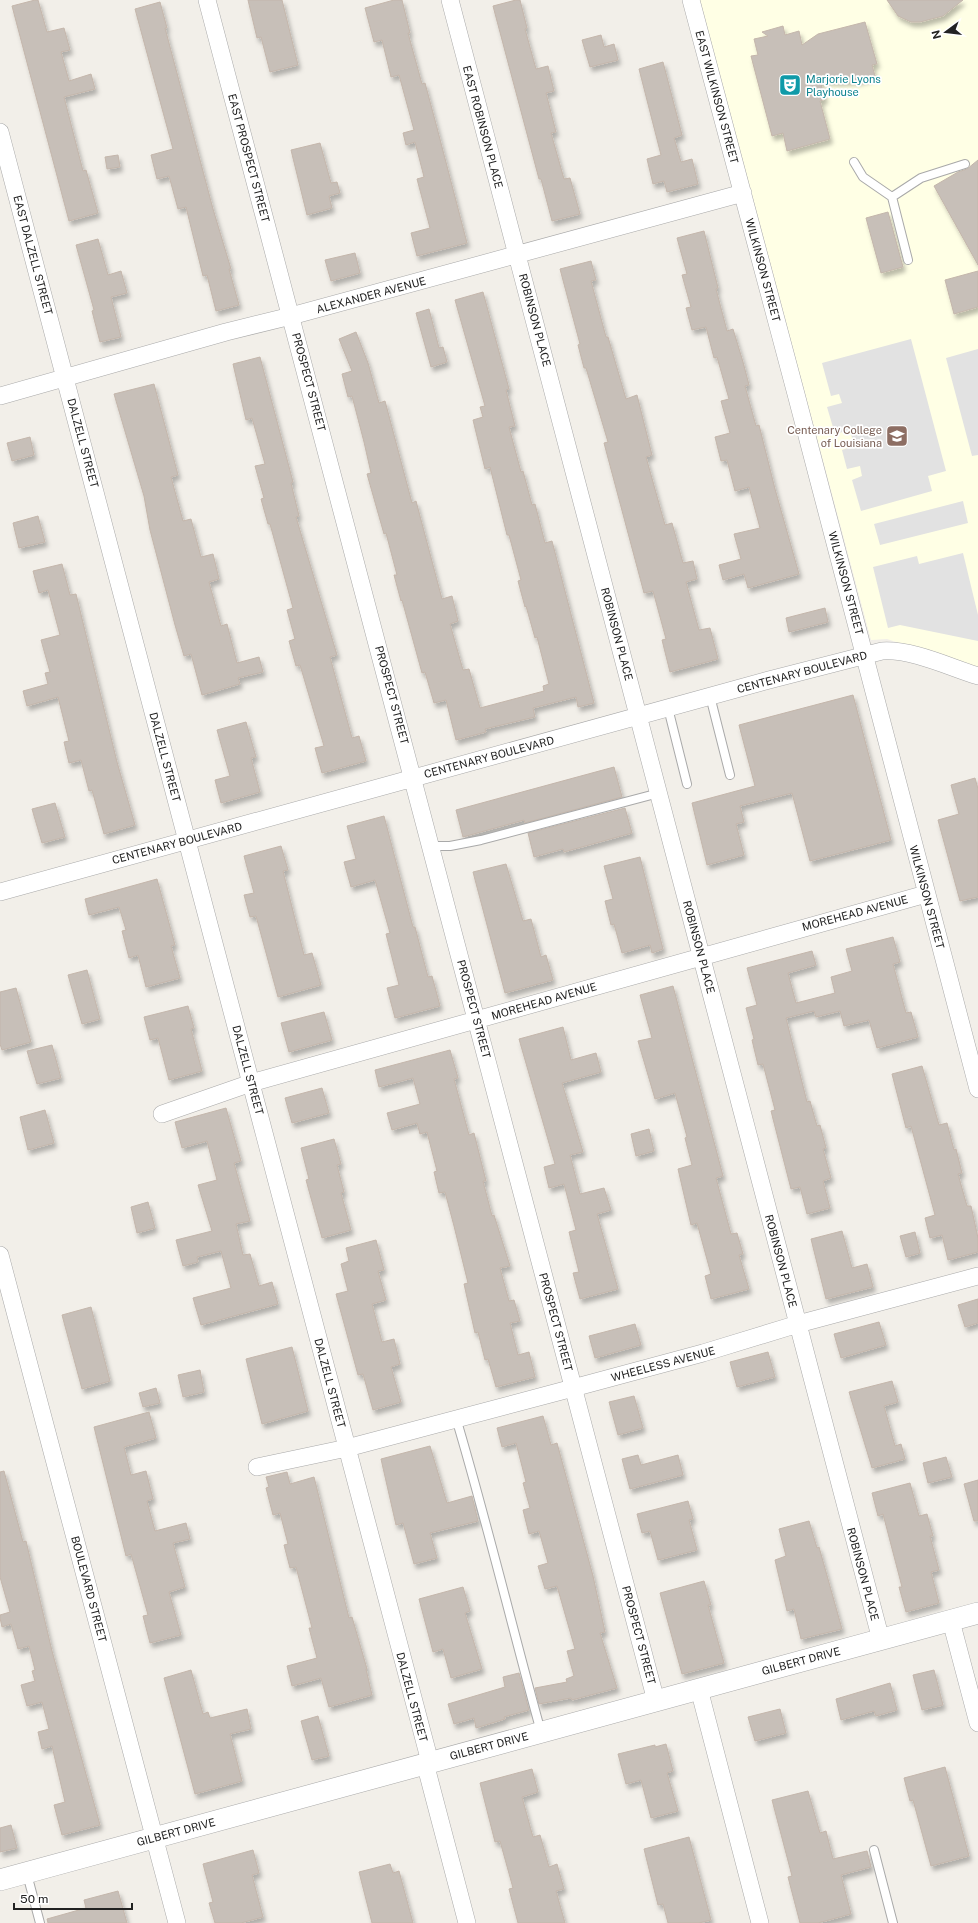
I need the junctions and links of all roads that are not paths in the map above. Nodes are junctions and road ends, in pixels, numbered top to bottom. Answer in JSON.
{"nodes":[{"id":1,"x":207,"y":0,"type":"edge"},
{"id":2,"x":450,"y":0,"type":"edge"},
{"id":3,"x":691,"y":0,"type":"edge"},
{"id":4,"x":0,"y":132,"type":"edge"},
{"id":5,"x":854,"y":162,"type":"dead end"},
{"id":6,"x":965,"y":164,"type":"dead end"},
{"id":7,"x":743,"y":194,"type":"junction"},
{"id":8,"x":892,"y":197,"type":"junction"},
{"id":9,"x":517,"y":255,"type":"junction"},
{"id":10,"x":908,"y":260,"type":"dead end"},
{"id":11,"x":291,"y":316,"type":"junction"},
{"id":12,"x":66,"y":378,"type":"junction"},
{"id":13,"x":0,"y":396,"type":"edge"},
{"id":14,"x":865,"y":655,"type":"junction"},
{"id":15,"x":978,"y":676,"type":"edge"},
{"id":16,"x":710,"y":696,"type":"junction"},
{"id":17,"x":668,"y":708,"type":"junction"},
{"id":18,"x":638,"y":716,"type":"junction"},
{"id":19,"x":730,"y":776,"type":"dead end"},
{"id":20,"x":414,"y":778,"type":"junction"},
{"id":21,"x":687,"y":784,"type":"dead end"},
{"id":22,"x":659,"y":793,"type":"junction"},
{"id":23,"x":187,"y":840,"type":"junction"},
{"id":24,"x":432,"y":846,"type":"junction"},
{"id":25,"x":0,"y":892,"type":"edge"},
{"id":26,"x":926,"y":894,"type":"junction"},
{"id":27,"x":702,"y":956,"type":"junction"},
{"id":28,"x":477,"y":1020,"type":"junction"},
{"id":29,"x":251,"y":1083,"type":"junction"},
{"id":30,"x":978,"y":1089,"type":"edge"},
{"id":31,"x":162,"y":1114,"type":"dead end"},
{"id":32,"x":0,"y":1255,"type":"edge"},
{"id":33,"x":978,"y":1276,"type":"edge"},
{"id":34,"x":798,"y":1324,"type":"junction"},
{"id":35,"x":573,"y":1388,"type":"junction"},
{"id":36,"x":456,"y":1418,"type":"junction"},
{"id":37,"x":347,"y":1448,"type":"junction"},
{"id":38,"x":257,"y":1467,"type":"dead end"},
{"id":39,"x":978,"y":1613,"type":"edge"},
{"id":40,"x":951,"y":1621,"type":"junction"},
{"id":41,"x":881,"y":1640,"type":"junction"},
{"id":42,"x":699,"y":1689,"type":"junction"},
{"id":43,"x":656,"y":1701,"type":"junction"},
{"id":44,"x":978,"y":1723,"type":"edge"},
{"id":45,"x":541,"y":1732,"type":"junction"},
{"id":46,"x":427,"y":1763,"type":"junction"},
{"id":47,"x":155,"y":1838,"type":"junction"},
{"id":48,"x":874,"y":1850,"type":"dead end"},
{"id":49,"x":27,"y":1873,"type":"junction"},
{"id":50,"x":0,"y":1880,"type":"edge"},
{"id":51,"x":40,"y":1923,"type":"edge"},
{"id":52,"x":177,"y":1923,"type":"edge"},
{"id":53,"x":467,"y":1923,"type":"edge"},
{"id":54,"x":760,"y":1923,"type":"edge"},
{"id":55,"x":893,"y":1923,"type":"edge"}],
"edges":[{"from":1,"to":11,"type":"street","name":"EAST PROSPECT STREET"},
{"from":2,"to":9,"type":"street","name":"EAST ROBINSON PLACE"},
{"from":3,"to":7,"type":"street","name":"EAST WILKINSON STREET"},
{"from":4,"to":12,"type":"street","name":"EAST DALZELL STREET"},
{"from":5,"to":8,"type":"lane"},
{"from":6,"to":8,"type":"lane"},
{"from":7,"to":9,"type":"street","name":"ALEXANDER AVENUE"},
{"from":7,"to":14,"type":"street","name":"WILKINSON STREET"},
{"from":8,"to":10,"type":"lane"},
{"from":9,"to":11,"type":"street","name":"ALEXANDER AVENUE"},
{"from":9,"to":18,"type":"street","name":"ROBINSON PLACE"},
{"from":11,"to":12,"type":"street","name":"ALEXANDER AVENUE"},
{"from":11,"to":20,"type":"street","name":"PROSPECT STREET"},
{"from":12,"to":13,"type":"street","name":"ALEXANDER AVENUE"},
{"from":12,"to":23,"type":"street","name":"DALZELL STREET"},
{"from":14,"to":15,"type":"street","name":"CENTENARY BOULEVARD"},
{"from":14,"to":16,"type":"street","name":"CENTENARY BOULEVARD"},
{"from":14,"to":26,"type":"street","name":"WILKINSON STREET"},
{"from":16,"to":17,"type":"street","name":"CENTENARY BOULEVARD"},
{"from":16,"to":19,"type":"lane"},
{"from":17,"to":18,"type":"street","name":"CENTENARY BOULEVARD"},
{"from":17,"to":21,"type":"lane"},
{"from":18,"to":20,"type":"street","name":"CENTENARY BOULEVARD"},
{"from":18,"to":22,"type":"street","name":"ROBINSON PLACE"},
{"from":20,"to":23,"type":"street","name":"CENTENARY BOULEVARD"},
{"from":20,"to":24,"type":"street","name":"PROSPECT STREET"},
{"from":22,"to":24,"type":"lane"},
{"from":22,"to":27,"type":"street","name":"ROBINSON PLACE"},
{"from":23,"to":25,"type":"street","name":"CENTENARY BOULEVARD"},
{"from":23,"to":29,"type":"street","name":"DALZELL STREET"},
{"from":24,"to":28,"type":"street","name":"PROSPECT STREET"},
{"from":26,"to":27,"type":"street","name":"MOREHEAD AVENUE"},
{"from":26,"to":30,"type":"street","name":"WILKINSON STREET"},
{"from":27,"to":28,"type":"street","name":"MOREHEAD AVENUE"},
{"from":27,"to":34,"type":"street","name":"ROBINSON PLACE"},
{"from":28,"to":29,"type":"street","name":"MOREHEAD AVENUE"},
{"from":28,"to":35,"type":"street","name":"PROSPECT STREET"},
{"from":29,"to":31,"type":"street","name":"MOREHEAD AVENUE"},
{"from":29,"to":37,"type":"street","name":"DALZELL STREET"},
{"from":32,"to":47,"type":"street","name":"BOULEVARD STREET"},
{"from":33,"to":34,"type":"street","name":"WHEELESS AVENUE"},
{"from":34,"to":35,"type":"street","name":"WHEELESS AVENUE"},
{"from":34,"to":41,"type":"street","name":"ROBINSON PLACE"},
{"from":35,"to":36,"type":"street","name":"WHEELESS AVENUE"},
{"from":35,"to":43,"type":"street","name":"PROSPECT STREET"},
{"from":36,"to":37,"type":"street","name":"WHEELESS AVENUE"},
{"from":36,"to":45,"type":"lane"},
{"from":37,"to":38,"type":"street","name":"WHEELESS AVENUE"},
{"from":37,"to":46,"type":"street","name":"DALZELL STREET"},
{"from":39,"to":40,"type":"street","name":"GILBERT DRIVE"},
{"from":40,"to":41,"type":"street","name":"GILBERT DRIVE"},
{"from":40,"to":44,"type":"street"},
{"from":41,"to":42,"type":"street","name":"GILBERT DRIVE"},
{"from":42,"to":43,"type":"street","name":"GILBERT DRIVE"},
{"from":42,"to":54,"type":"street"},
{"from":43,"to":45,"type":"street","name":"GILBERT DRIVE"},
{"from":45,"to":46,"type":"street","name":"GILBERT DRIVE"},
{"from":46,"to":47,"type":"street","name":"GILBERT DRIVE"},
{"from":46,"to":53,"type":"street","name":"DALZELL STREET"},
{"from":47,"to":49,"type":"street","name":"GILBERT DRIVE"},
{"from":47,"to":52,"type":"street","name":"BOULEVARD STREET"},
{"from":48,"to":55,"type":"lane"},
{"from":49,"to":50,"type":"street","name":"GILBERT DRIVE"},
{"from":49,"to":51,"type":"lane"}]}
